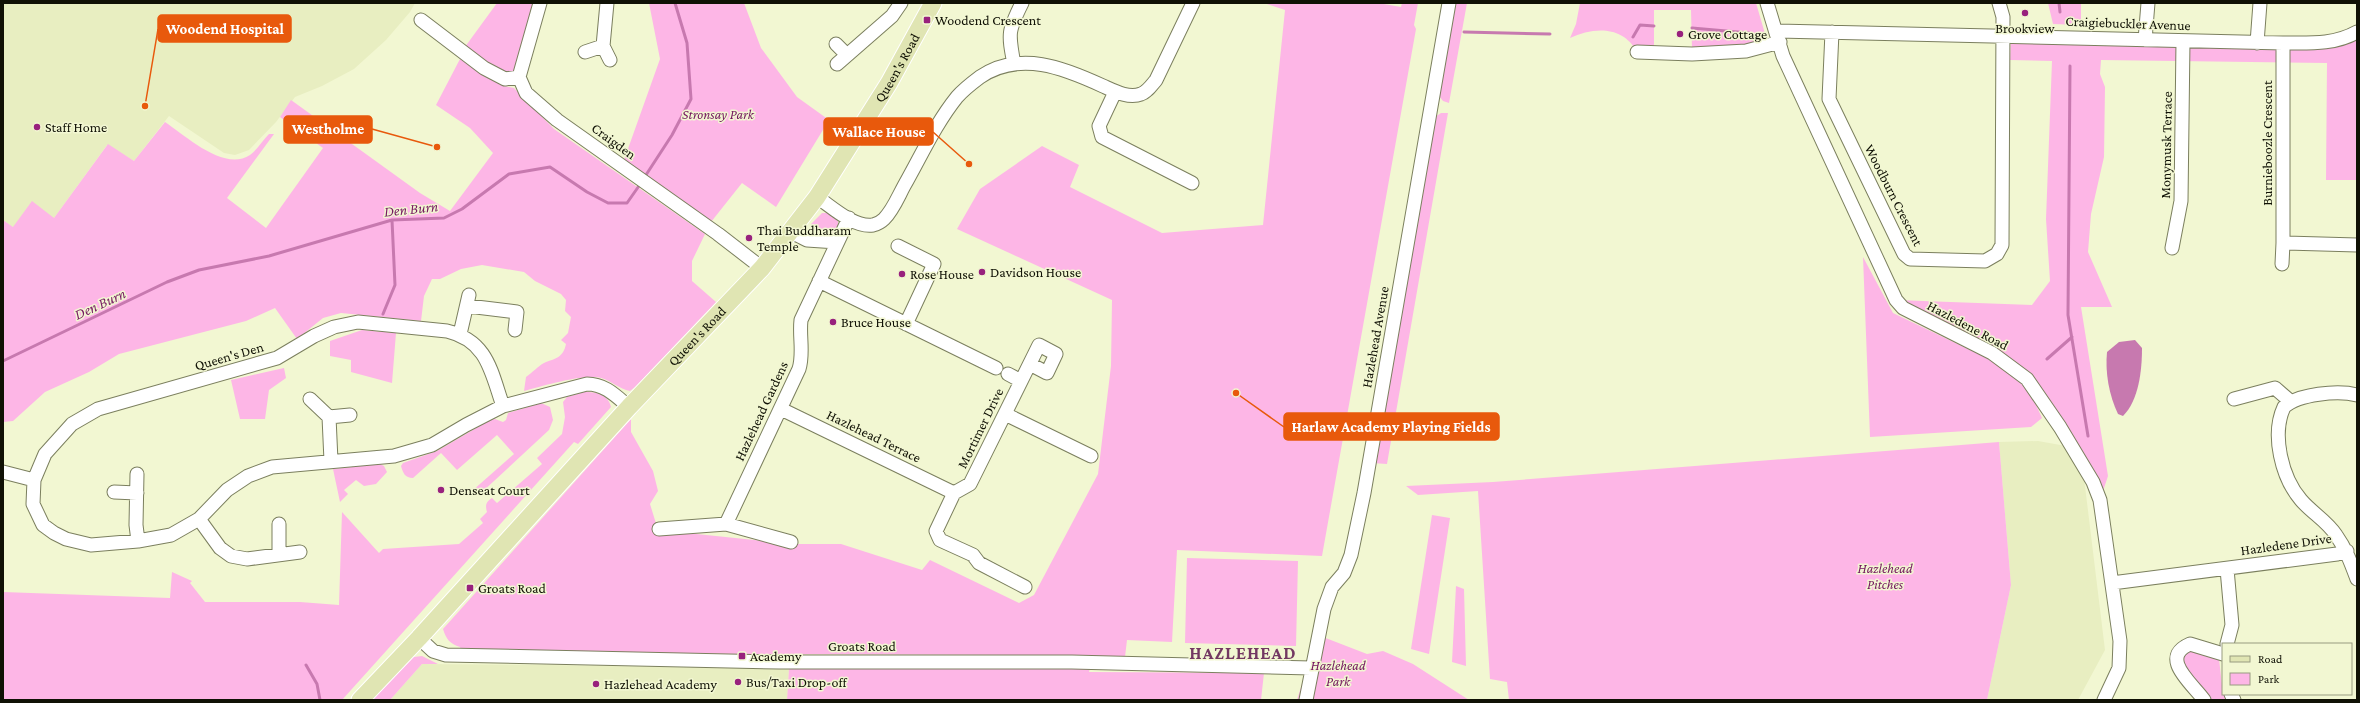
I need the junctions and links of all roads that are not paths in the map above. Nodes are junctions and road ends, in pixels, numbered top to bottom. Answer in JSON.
{"nodes":[{"id":1,"x":540,"y":3,"type":"edge"},
{"id":2,"x":607,"y":3,"type":"edge"},
{"id":3,"x":901,"y":3,"type":"edge"},
{"id":4,"x":934,"y":3,"type":"edge"},
{"id":5,"x":1022,"y":3,"type":"edge"},
{"id":6,"x":1193,"y":3,"type":"edge"},
{"id":7,"x":1449,"y":3,"type":"edge"},
{"id":8,"x":1767,"y":3,"type":"edge"},
{"id":9,"x":1999,"y":3,"type":"edge"},
{"id":10,"x":2148,"y":3,"type":"edge"},
{"id":11,"x":2260,"y":3,"type":"edge"},
{"id":12,"x":421,"y":20,"type":"dead end"},
{"id":13,"x":1832,"y":32,"type":"junction"},
{"id":14,"x":2357,"y":32,"type":"edge"},
{"id":15,"x":2003,"y":36,"type":"junction"},
{"id":16,"x":1778,"y":37,"type":"junction"},
{"id":17,"x":2145,"y":40,"type":"junction"},
{"id":18,"x":2183,"y":42,"type":"junction"},
{"id":19,"x":2257,"y":43,"type":"junction"},
{"id":20,"x":2283,"y":43,"type":"junction"},
{"id":21,"x":836,"y":44,"type":"dead end"},
{"id":22,"x":602,"y":46,"type":"junction"},
{"id":23,"x":586,"y":52,"type":"dead end"},
{"id":24,"x":1637,"y":52,"type":"dead end"},
{"id":25,"x":610,"y":60,"type":"dead end"},
{"id":26,"x":1014,"y":64,"type":"junction"},
{"id":27,"x":519,"y":77,"type":"junction"},
{"id":28,"x":1115,"y":92,"type":"junction"},
{"id":29,"x":1192,"y":183,"type":"dead end"},
{"id":30,"x":817,"y":197,"type":"junction"},
{"id":31,"x":849,"y":218,"type":"junction"},
{"id":32,"x":791,"y":232,"type":"junction"},
{"id":33,"x":836,"y":242,"type":"junction"},
{"id":34,"x":2283,"y":243,"type":"junction"},
{"id":35,"x":2357,"y":245,"type":"edge"},
{"id":36,"x":898,"y":246,"type":"dead end"},
{"id":37,"x":2172,"y":248,"type":"dead end"},
{"id":38,"x":2282,"y":264,"type":"dead end"},
{"id":39,"x":762,"y":268,"type":"junction"},
{"id":40,"x":819,"y":282,"type":"junction"},
{"id":41,"x":906,"y":324,"type":"junction"},
{"id":42,"x":515,"y":330,"type":"dead end"},
{"id":43,"x":460,"y":334,"type":"junction"},
{"id":44,"x":1030,"y":364,"type":"dead end"},
{"id":45,"x":996,"y":368,"type":"dead end"},
{"id":46,"x":1008,"y":374,"type":"dead end"},
{"id":47,"x":1021,"y":381,"type":"junction"},
{"id":48,"x":2357,"y":395,"type":"edge"},
{"id":49,"x":310,"y":399,"type":"dead end"},
{"id":50,"x":2234,"y":399,"type":"dead end"},
{"id":51,"x":2287,"y":404,"type":"junction"},
{"id":52,"x":503,"y":406,"type":"junction"},
{"id":53,"x":629,"y":407,"type":"junction"},
{"id":54,"x":781,"y":409,"type":"junction"},
{"id":55,"x":1005,"y":414,"type":"junction"},
{"id":56,"x":350,"y":415,"type":"dead end"},
{"id":57,"x":329,"y":417,"type":"junction"},
{"id":58,"x":1091,"y":456,"type":"dead end"},
{"id":59,"x":331,"y":461,"type":"junction"},
{"id":60,"x":3,"y":472,"type":"edge"},
{"id":61,"x":138,"y":474,"type":"dead end"},
{"id":62,"x":34,"y":480,"type":"junction"},
{"id":63,"x":114,"y":492,"type":"dead end"},
{"id":64,"x":137,"y":493,"type":"junction"},
{"id":65,"x":954,"y":493,"type":"junction"},
{"id":66,"x":199,"y":519,"type":"junction"},
{"id":67,"x":279,"y":524,"type":"dead end"},
{"id":68,"x":726,"y":524,"type":"junction"},
{"id":69,"x":659,"y":529,"type":"dead end"},
{"id":70,"x":138,"y":541,"type":"junction"},
{"id":71,"x":791,"y":542,"type":"dead end"},
{"id":72,"x":2346,"y":551,"type":"junction"},
{"id":73,"x":300,"y":552,"type":"dead end"},
{"id":74,"x":279,"y":554,"type":"junction"},
{"id":75,"x":2227,"y":569,"type":"junction"},
{"id":76,"x":2357,"y":579,"type":"edge"},
{"id":77,"x":2112,"y":584,"type":"junction"},
{"id":78,"x":1025,"y":587,"type":"dead end"},
{"id":79,"x":419,"y":638,"type":"junction"},
{"id":80,"x":2227,"y":643,"type":"edge"},
{"id":81,"x":2222,"y":654,"type":"edge"},
{"id":82,"x":1311,"y":668,"type":"junction"},
{"id":83,"x":360,"y":700,"type":"edge"},
{"id":84,"x":1306,"y":700,"type":"edge"},
{"id":85,"x":2104,"y":700,"type":"edge"},
{"id":86,"x":2204,"y":700,"type":"edge"}],
"edges":[{"from":1,"to":27,"type":"street"},
{"from":2,"to":22,"type":"street"},
{"from":3,"to":21,"type":"street"},
{"from":4,"to":30,"type":"main road","name":"Queen's Road"},
{"from":5,"to":26,"type":"street"},
{"from":6,"to":28,"type":"street"},
{"from":7,"to":82,"type":"street","name":"Hazlehead Avenue"},
{"from":8,"to":16,"type":"street","name":"Hazledene Road"},
{"from":9,"to":15,"type":"street","name":"Woodburn Crescent"},
{"from":10,"to":17,"type":"street"},
{"from":11,"to":19,"type":"street"},
{"from":12,"to":27,"type":"street"},
{"from":13,"to":15,"type":"street","name":"Craigiebuckler Avenue"},
{"from":13,"to":15,"type":"street","name":"Woodburn Crescent"},
{"from":13,"to":16,"type":"street","name":"Craigiebuckler Avenue"},
{"from":14,"to":20,"type":"street","name":"Craigiebuckler Avenue"},
{"from":15,"to":17,"type":"street","name":"Craigiebuckler Avenue"},
{"from":16,"to":24,"type":"street","name":"Craigiebuckler Avenue"},
{"from":16,"to":77,"type":"street","name":"Hazledene Road"},
{"from":17,"to":18,"type":"street","name":"Craigiebuckler Avenue"},
{"from":18,"to":19,"type":"street","name":"Craigiebuckler Avenue"},
{"from":18,"to":37,"type":"street","name":"Monymusk Terrace"},
{"from":19,"to":20,"type":"street","name":"Craigiebuckler Avenue"},
{"from":20,"to":34,"type":"street","name":"Burnieboozle Crescent"},
{"from":22,"to":23,"type":"street"},
{"from":22,"to":25,"type":"street"},
{"from":26,"to":28,"type":"street"},
{"from":26,"to":31,"type":"street"},
{"from":27,"to":39,"type":"street","name":"Craigden"},
{"from":28,"to":29,"type":"street"},
{"from":30,"to":31,"type":"street"},
{"from":30,"to":32,"type":"main road","name":"Queen's Road"},
{"from":31,"to":33,"type":"street","name":"Hazlehead Gardens"},
{"from":32,"to":33,"type":"street"},
{"from":32,"to":39,"type":"main road","name":"Queen's Road"},
{"from":33,"to":40,"type":"street","name":"Hazlehead Gardens"},
{"from":34,"to":35,"type":"street"},
{"from":34,"to":38,"type":"street","name":"Burnieboozle Crescent"},
{"from":36,"to":41,"type":"street"},
{"from":39,"to":53,"type":"main road","name":"Queen's Road"},
{"from":40,"to":41,"type":"street"},
{"from":40,"to":54,"type":"street","name":"Hazlehead Gardens"},
{"from":41,"to":45,"type":"street"},
{"from":42,"to":43,"type":"street"},
{"from":43,"to":52,"type":"street","name":"Queen's Den"},
{"from":43,"to":62,"type":"street","name":"Queen's Den"},
{"from":44,"to":47,"type":"street","name":"Mortimer Drive"},
{"from":46,"to":47,"type":"street"},
{"from":47,"to":55,"type":"street","name":"Mortimer Drive"},
{"from":48,"to":51,"type":"street"},
{"from":49,"to":57,"type":"street"},
{"from":50,"to":51,"type":"street"},
{"from":51,"to":72,"type":"street","name":"Hazledene Drive"},
{"from":52,"to":53,"type":"street","name":"Queen's Den"},
{"from":52,"to":59,"type":"street","name":"Queen's Den"},
{"from":53,"to":79,"type":"main road","name":"Queen's Road"},
{"from":54,"to":65,"type":"street","name":"Hazlehead Terrace"},
{"from":54,"to":68,"type":"street","name":"Hazlehead Gardens"},
{"from":55,"to":58,"type":"street"},
{"from":55,"to":65,"type":"street","name":"Mortimer Drive"},
{"from":56,"to":57,"type":"street"},
{"from":57,"to":59,"type":"street"},
{"from":59,"to":66,"type":"street","name":"Queen's Den"},
{"from":60,"to":62,"type":"street"},
{"from":61,"to":64,"type":"street"},
{"from":62,"to":70,"type":"street","name":"Queen's Den"},
{"from":63,"to":64,"type":"street"},
{"from":64,"to":70,"type":"street"},
{"from":65,"to":78,"type":"street"},
{"from":66,"to":70,"type":"street","name":"Queen's Den"},
{"from":66,"to":74,"type":"street"},
{"from":67,"to":74,"type":"street"},
{"from":68,"to":69,"type":"street"},
{"from":68,"to":71,"type":"street"},
{"from":72,"to":75,"type":"street","name":"Hazledene Drive"},
{"from":72,"to":76,"type":"street"},
{"from":73,"to":74,"type":"street"},
{"from":75,"to":77,"type":"street","name":"Hazledene Drive"},
{"from":75,"to":80,"type":"street"},
{"from":77,"to":85,"type":"street","name":"Hazledene Road"},
{"from":79,"to":82,"type":"street","name":"Groats Road"},
{"from":79,"to":83,"type":"main road","name":"Queen's Road"},
{"from":81,"to":86,"type":"street"},
{"from":82,"to":84,"type":"street","name":"Hazlehead Avenue"}]}
